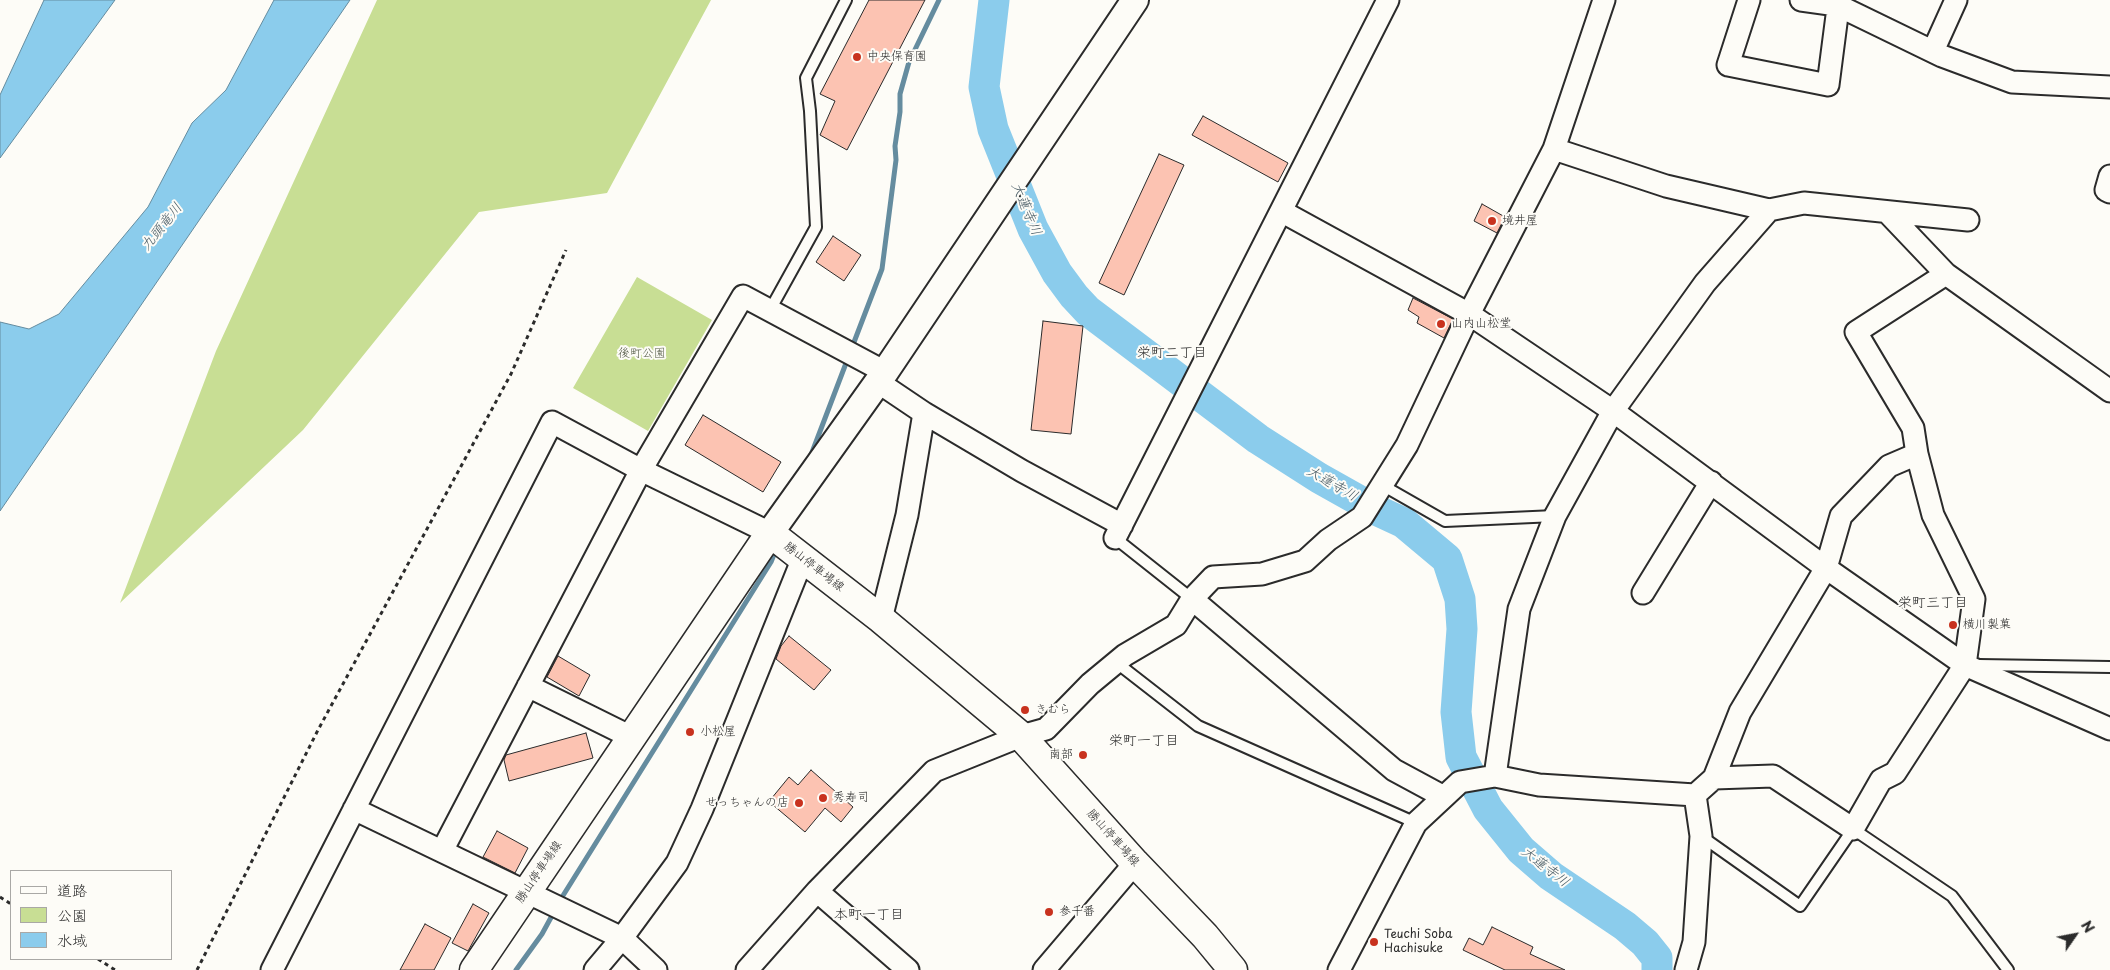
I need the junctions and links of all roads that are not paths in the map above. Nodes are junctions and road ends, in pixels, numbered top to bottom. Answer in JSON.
{"nodes":[{"id":1,"x":846,"y":0,"type":"edge"},
{"id":2,"x":1135,"y":0,"type":"edge"},
{"id":3,"x":1388,"y":0,"type":"edge"},
{"id":4,"x":1604,"y":0,"type":"edge"},
{"id":5,"x":1749,"y":0,"type":"edge"},
{"id":6,"x":1802,"y":0,"type":"edge"},
{"id":7,"x":1956,"y":0,"type":"edge"},
{"id":8,"x":1838,"y":3,"type":"edge"},
{"id":9,"x":1933,"y":52,"type":"junction"},
{"id":10,"x":2110,"y":87,"type":"edge"},
{"id":11,"x":1554,"y":149,"type":"junction"},
{"id":12,"x":2110,"y":176,"type":"edge"},
{"id":13,"x":2110,"y":192,"type":"edge"},
{"id":14,"x":1769,"y":210,"type":"junction"},
{"id":15,"x":1281,"y":211,"type":"junction"},
{"id":16,"x":1887,"y":212,"type":"junction"},
{"id":17,"x":1968,"y":220,"type":"dead end"},
{"id":18,"x":1946,"y":274,"type":"junction"},
{"id":19,"x":770,"y":310,"type":"junction"},
{"id":20,"x":1469,"y":314,"type":"junction"},
{"id":21,"x":881,"y":377,"type":"junction"},
{"id":22,"x":2110,"y":391,"type":"edge"},
{"id":23,"x":1613,"y":411,"type":"junction"},
{"id":24,"x":924,"y":414,"type":"junction"},
{"id":25,"x":1917,"y":454,"type":"junction"},
{"id":26,"x":641,"y":470,"type":"junction"},
{"id":27,"x":1711,"y":482,"type":"junction"},
{"id":28,"x":1382,"y":485,"type":"junction"},
{"id":29,"x":1555,"y":516,"type":"junction"},
{"id":30,"x":1118,"y":532,"type":"junction"},
{"id":31,"x":770,"y":533,"type":"junction"},
{"id":32,"x":803,"y":558,"type":"junction"},
{"id":33,"x":1826,"y":568,"type":"junction"},
{"id":34,"x":1643,"y":592,"type":"dead end"},
{"id":35,"x":1192,"y":599,"type":"junction"},
{"id":36,"x":881,"y":619,"type":"junction"},
{"id":37,"x":1117,"y":663,"type":"junction"},
{"id":38,"x":1965,"y":665,"type":"junction"},
{"id":39,"x":2110,"y":667,"type":"edge"},
{"id":40,"x":528,"y":686,"type":"junction"},
{"id":41,"x":2110,"y":729,"type":"edge"},
{"id":42,"x":1021,"y":736,"type":"junction"},
{"id":43,"x":631,"y":737,"type":"junction"},
{"id":44,"x":1495,"y":776,"type":"junction"},
{"id":45,"x":1714,"y":778,"type":"junction"},
{"id":46,"x":1695,"y":795,"type":"junction"},
{"id":47,"x":1444,"y":797,"type":"junction"},
{"id":48,"x":354,"y":809,"type":"junction"},
{"id":49,"x":1416,"y":823,"type":"junction"},
{"id":50,"x":1853,"y":829,"type":"junction"},
{"id":51,"x":1701,"y":836,"type":"junction"},
{"id":52,"x":442,"y":851,"type":"junction"},
{"id":53,"x":1135,"y":863,"type":"junction"},
{"id":54,"x":526,"y":891,"type":"junction"},
{"id":55,"x":817,"y":891,"type":"junction"},
{"id":56,"x":622,"y":938,"type":"junction"},
{"id":57,"x":272,"y":970,"type":"edge"},
{"id":58,"x":474,"y":970,"type":"edge"},
{"id":59,"x":595,"y":970,"type":"edge"},
{"id":60,"x":656,"y":970,"type":"edge"},
{"id":61,"x":747,"y":970,"type":"edge"},
{"id":62,"x":908,"y":970,"type":"edge"},
{"id":63,"x":1044,"y":970,"type":"edge"},
{"id":64,"x":1233,"y":970,"type":"edge"},
{"id":65,"x":1339,"y":970,"type":"edge"},
{"id":66,"x":1686,"y":970,"type":"edge"},
{"id":67,"x":2008,"y":970,"type":"edge"}],
"edges":[{"from":1,"to":19,"type":"lane"},
{"from":2,"to":21,"type":"street"},
{"from":3,"to":15,"type":"street"},
{"from":4,"to":11,"type":"street"},
{"from":5,"to":8,"type":"street"},
{"from":6,"to":8,"type":"street"},
{"from":7,"to":9,"type":"street"},
{"from":8,"to":9,"type":"street"},
{"from":9,"to":10,"type":"street"},
{"from":11,"to":14,"type":"street"},
{"from":11,"to":20,"type":"street"},
{"from":12,"to":13,"type":"street"},
{"from":14,"to":16,"type":"street"},
{"from":14,"to":23,"type":"street"},
{"from":15,"to":20,"type":"street"},
{"from":15,"to":30,"type":"street"},
{"from":16,"to":17,"type":"street"},
{"from":16,"to":18,"type":"street"},
{"from":18,"to":22,"type":"street"},
{"from":18,"to":25,"type":"street"},
{"from":19,"to":21,"type":"street"},
{"from":19,"to":26,"type":"street"},
{"from":20,"to":23,"type":"street"},
{"from":20,"to":28,"type":"street"},
{"from":21,"to":24,"type":"street"},
{"from":21,"to":31,"type":"street"},
{"from":23,"to":27,"type":"street"},
{"from":23,"to":29,"type":"street"},
{"from":24,"to":30,"type":"street"},
{"from":24,"to":36,"type":"street"},
{"from":25,"to":33,"type":"street"},
{"from":25,"to":38,"type":"street"},
{"from":26,"to":31,"type":"street"},
{"from":26,"to":40,"type":"street"},
{"from":26,"to":48,"type":"street"},
{"from":27,"to":33,"type":"street"},
{"from":27,"to":34,"type":"street"},
{"from":28,"to":29,"type":"lane"},
{"from":28,"to":35,"type":"street"},
{"from":29,"to":44,"type":"street"},
{"from":30,"to":35,"type":"lane"},
{"from":31,"to":32,"type":"main road","name":"勝山停車場線"},
{"from":31,"to":43,"type":"main road","name":"勝山停車場線"},
{"from":32,"to":36,"type":"main road","name":"勝山停車場線"},
{"from":32,"to":56,"type":"street"},
{"from":33,"to":38,"type":"street"},
{"from":33,"to":45,"type":"street"},
{"from":35,"to":37,"type":"street"},
{"from":35,"to":47,"type":"street"},
{"from":36,"to":42,"type":"main road","name":"勝山停車場線"},
{"from":37,"to":42,"type":"street"},
{"from":37,"to":49,"type":"lane"},
{"from":38,"to":39,"type":"lane"},
{"from":38,"to":41,"type":"street"},
{"from":38,"to":50,"type":"street"},
{"from":40,"to":43,"type":"street"},
{"from":40,"to":52,"type":"street"},
{"from":42,"to":53,"type":"main road","name":"勝山停車場線"},
{"from":42,"to":55,"type":"street"},
{"from":43,"to":54,"type":"main road","name":"勝山停車場線"},
{"from":44,"to":46,"type":"street"},
{"from":44,"to":47,"type":"street"},
{"from":45,"to":46,"type":"street"},
{"from":45,"to":50,"type":"street"},
{"from":46,"to":51,"type":"street"},
{"from":47,"to":49,"type":"street"},
{"from":48,"to":52,"type":"street"},
{"from":48,"to":57,"type":"street"},
{"from":49,"to":65,"type":"street"},
{"from":50,"to":51,"type":"lane"},
{"from":50,"to":67,"type":"lane"},
{"from":51,"to":66,"type":"street"},
{"from":52,"to":54,"type":"street"},
{"from":53,"to":63,"type":"street"},
{"from":53,"to":64,"type":"main road","name":"勝山停車場線"},
{"from":54,"to":56,"type":"street"},
{"from":54,"to":58,"type":"main road","name":"勝山停車場線"},
{"from":55,"to":61,"type":"street"},
{"from":55,"to":62,"type":"street"},
{"from":56,"to":59,"type":"street"},
{"from":56,"to":60,"type":"street"}]}
